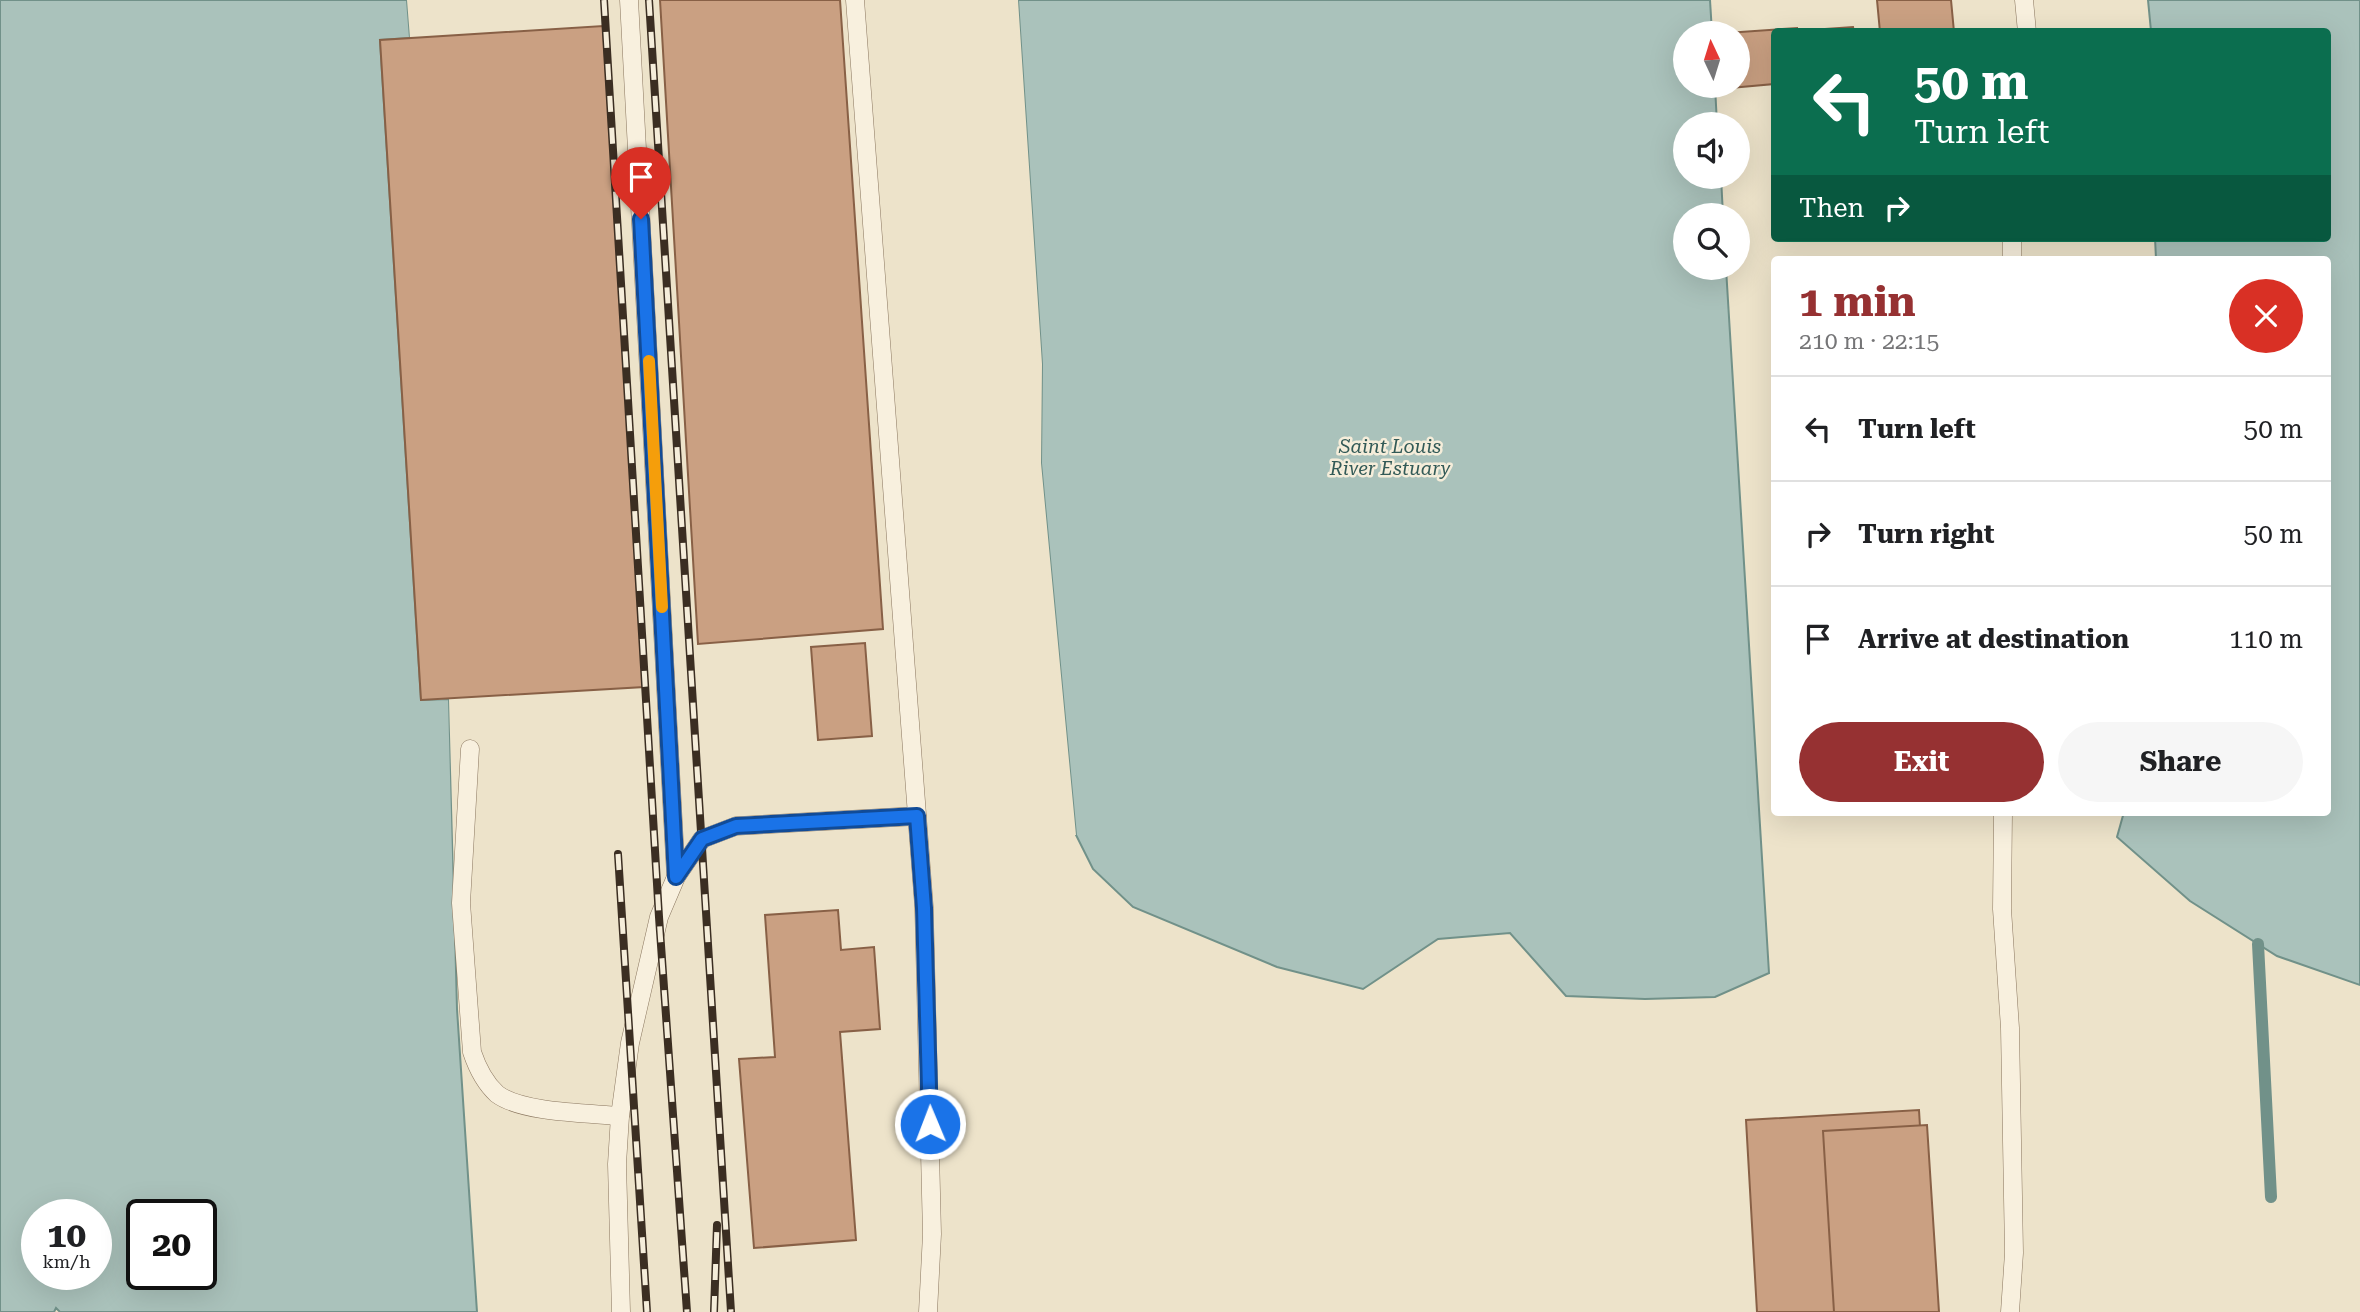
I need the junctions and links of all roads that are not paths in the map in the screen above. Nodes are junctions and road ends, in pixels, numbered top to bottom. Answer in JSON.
{"nodes":[{"id":1,"x":629,"y":0,"type":"edge"},
{"id":2,"x":855,"y":0,"type":"edge"},
{"id":3,"x":2024,"y":0,"type":"edge"},
{"id":4,"x":2026,"y":28,"type":"edge"},
{"id":5,"x":470,"y":750,"type":"dead end"},
{"id":6,"x":917,"y":816,"type":"junction"},
{"id":7,"x":2003,"y":816,"type":"edge"},
{"id":8,"x":676,"y":877,"type":"junction"},
{"id":9,"x":620,"y":1116,"type":"junction"},
{"id":10,"x":621,"y":1312,"type":"edge"},
{"id":11,"x":928,"y":1312,"type":"edge"},
{"id":12,"x":2010,"y":1312,"type":"edge"}],
"edges":[{"from":1,"to":8,"type":"lane"},
{"from":2,"to":6,"type":"lane"},
{"from":3,"to":4,"type":"lane"},
{"from":5,"to":9,"type":"lane"},
{"from":6,"to":8,"type":"lane"},
{"from":6,"to":11,"type":"lane"},
{"from":7,"to":12,"type":"lane"},
{"from":8,"to":9,"type":"lane"},
{"from":9,"to":10,"type":"lane"}]}
